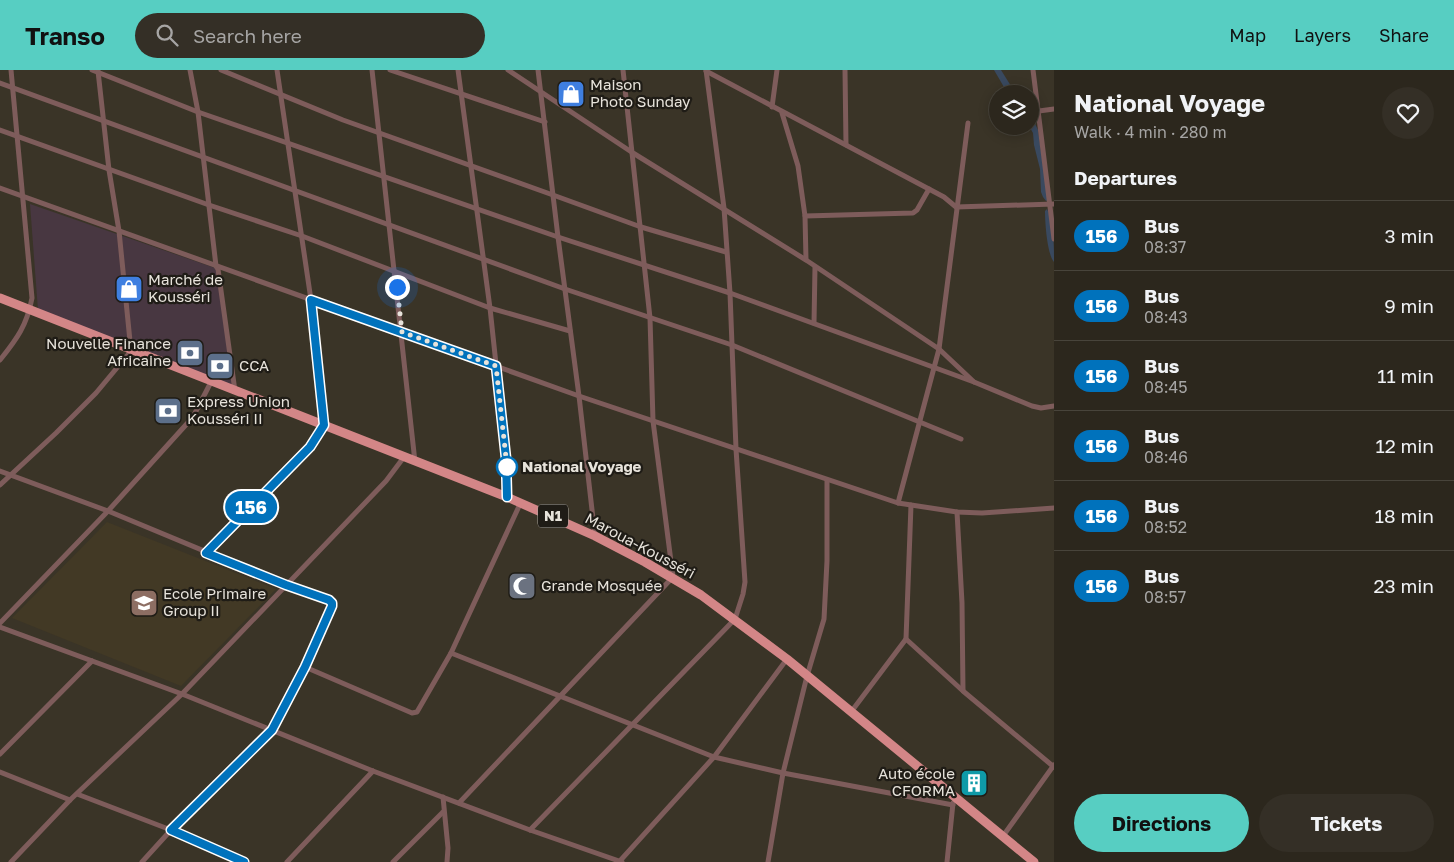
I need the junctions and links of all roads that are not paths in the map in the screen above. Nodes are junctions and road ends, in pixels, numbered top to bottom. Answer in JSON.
{"nodes":[{"id":1,"x":11,"y":70,"type":"edge"},
{"id":2,"x":190,"y":70,"type":"edge"},
{"id":3,"x":221,"y":70,"type":"edge"},
{"id":4,"x":277,"y":70,"type":"edge"},
{"id":5,"x":372,"y":70,"type":"edge"},
{"id":6,"x":390,"y":70,"type":"edge"},
{"id":7,"x":458,"y":70,"type":"edge"},
{"id":8,"x":508,"y":70,"type":"edge"},
{"id":9,"x":538,"y":70,"type":"edge"},
{"id":10,"x":624,"y":70,"type":"edge"},
{"id":11,"x":777,"y":70,"type":"edge"},
{"id":12,"x":845,"y":70,"type":"edge"},
{"id":13,"x":1033,"y":70,"type":"edge"},
{"id":14,"x":96,"y":71,"type":"edge"},
{"id":15,"x":705,"y":71,"type":"edge"},
{"id":16,"x":0,"y":83,"type":"edge"},
{"id":17,"x":1035,"y":85,"type":"edge"},
{"id":18,"x":14,"y":88,"type":"junction"},
{"id":19,"x":541,"y":93,"type":"junction"},
{"id":20,"x":282,"y":94,"type":"junction"},
{"id":21,"x":461,"y":94,"type":"junction"},
{"id":22,"x":772,"y":107,"type":"junction"},
{"id":23,"x":1054,"y":109,"type":"edge"},
{"id":24,"x":1039,"y":110,"type":"joint"},
{"id":25,"x":198,"y":112,"type":"junction"},
{"id":26,"x":782,"y":113,"type":"junction"},
{"id":27,"x":103,"y":121,"type":"junction"},
{"id":28,"x":545,"y":122,"type":"junction"},
{"id":29,"x":968,"y":123,"type":"dead end"},
{"id":30,"x":0,"y":130,"type":"edge"},
{"id":31,"x":379,"y":132,"type":"junction"},
{"id":32,"x":18,"y":137,"type":"junction"},
{"id":33,"x":289,"y":143,"type":"junction"},
{"id":34,"x":846,"y":145,"type":"junction"},
{"id":35,"x":633,"y":153,"type":"junction"},
{"id":36,"x":203,"y":158,"type":"junction"},
{"id":37,"x":470,"y":164,"type":"junction"},
{"id":38,"x":109,"y":170,"type":"junction"},
{"id":39,"x":383,"y":175,"type":"junction"},
{"id":40,"x":0,"y":188,"type":"edge"},
{"id":41,"x":929,"y":189,"type":"junction"},
{"id":42,"x":296,"y":191,"type":"junction"},
{"id":43,"x":553,"y":195,"type":"junction"},
{"id":44,"x":23,"y":196,"type":"junction"},
{"id":45,"x":209,"y":205,"type":"junction"},
{"id":46,"x":1052,"y":205,"type":"edge"},
{"id":47,"x":956,"y":207,"type":"junction"},
{"id":48,"x":476,"y":208,"type":"junction"},
{"id":49,"x":724,"y":208,"type":"junction"},
{"id":50,"x":805,"y":216,"type":"junction"},
{"id":51,"x":390,"y":225,"type":"junction"},
{"id":52,"x":641,"y":226,"type":"junction"},
{"id":53,"x":119,"y":231,"type":"junction"},
{"id":54,"x":302,"y":236,"type":"junction"},
{"id":55,"x":558,"y":237,"type":"junction"},
{"id":56,"x":1054,"y":239,"type":"edge"},
{"id":57,"x":726,"y":252,"type":"junction"},
{"id":58,"x":482,"y":260,"type":"junction"},
{"id":59,"x":806,"y":260,"type":"junction"},
{"id":60,"x":216,"y":266,"type":"junction"},
{"id":61,"x":644,"y":266,"type":"junction"},
{"id":62,"x":815,"y":267,"type":"junction"},
{"id":63,"x":395,"y":272,"type":"junction"},
{"id":64,"x":565,"y":290,"type":"junction"},
{"id":65,"x":730,"y":293,"type":"junction"},
{"id":66,"x":0,"y":298,"type":"edge"},
{"id":67,"x":311,"y":300,"type":"junction"},
{"id":68,"x":490,"y":308,"type":"junction"},
{"id":69,"x":30,"y":310,"type":"junction"},
{"id":70,"x":650,"y":318,"type":"junction"},
{"id":71,"x":814,"y":323,"type":"junction"},
{"id":72,"x":570,"y":330,"type":"junction"},
{"id":73,"x":402,"y":332,"type":"junction"},
{"id":74,"x":732,"y":345,"type":"junction"},
{"id":75,"x":939,"y":349,"type":"junction"},
{"id":76,"x":131,"y":351,"type":"junction"},
{"id":77,"x":0,"y":360,"type":"edge"},
{"id":78,"x":496,"y":366,"type":"junction"},
{"id":79,"x":934,"y":367,"type":"junction"},
{"id":80,"x":211,"y":382,"type":"junction"},
{"id":81,"x":974,"y":382,"type":"junction"},
{"id":82,"x":235,"y":391,"type":"junction"},
{"id":83,"x":579,"y":396,"type":"junction"},
{"id":84,"x":1054,"y":406,"type":"edge"},
{"id":85,"x":653,"y":421,"type":"junction"},
{"id":86,"x":920,"y":422,"type":"junction"},
{"id":87,"x":324,"y":425,"type":"junction"},
{"id":88,"x":961,"y":439,"type":"dead end"},
{"id":89,"x":736,"y":449,"type":"junction"},
{"id":90,"x":404,"y":457,"type":"junction"},
{"id":91,"x":415,"y":462,"type":"junction"},
{"id":92,"x":0,"y":471,"type":"edge"},
{"id":93,"x":10,"y":475,"type":"junction"},
{"id":94,"x":827,"y":480,"type":"junction"},
{"id":95,"x":0,"y":485,"type":"edge"},
{"id":96,"x":507,"y":497,"type":"junction"},
{"id":97,"x":521,"y":502,"type":"junction"},
{"id":98,"x":898,"y":504,"type":"junction"},
{"id":99,"x":911,"y":505,"type":"junction"},
{"id":100,"x":1054,"y":508,"type":"edge"},
{"id":101,"x":108,"y":511,"type":"junction"},
{"id":102,"x":957,"y":512,"type":"junction"},
{"id":103,"x":595,"y":536,"type":"junction"},
{"id":104,"x":206,"y":553,"type":"junction"},
{"id":105,"x":672,"y":577,"type":"junction"},
{"id":106,"x":286,"y":585,"type":"junction"},
{"id":107,"x":735,"y":619,"type":"junction"},
{"id":108,"x":0,"y":623,"type":"edge"},
{"id":109,"x":0,"y":626,"type":"edge"},
{"id":110,"x":906,"y":638,"type":"junction"},
{"id":111,"x":451,"y":653,"type":"junction"},
{"id":112,"x":787,"y":659,"type":"junction"},
{"id":113,"x":92,"y":661,"type":"junction"},
{"id":114,"x":305,"y":667,"type":"junction"},
{"id":115,"x":807,"y":676,"type":"junction"},
{"id":116,"x":963,"y":691,"type":"junction"},
{"id":117,"x":182,"y":694,"type":"junction"},
{"id":118,"x":558,"y":696,"type":"junction"},
{"id":119,"x":851,"y":713,"type":"junction"},
{"id":120,"x":633,"y":726,"type":"junction"},
{"id":121,"x":272,"y":730,"type":"junction"},
{"id":122,"x":0,"y":754,"type":"edge"},
{"id":123,"x":714,"y":757,"type":"junction"},
{"id":124,"x":1054,"y":766,"type":"edge"},
{"id":125,"x":0,"y":772,"type":"edge"},
{"id":126,"x":373,"y":772,"type":"junction"},
{"id":127,"x":783,"y":773,"type":"junction"},
{"id":128,"x":77,"y":794,"type":"junction"},
{"id":129,"x":953,"y":795,"type":"junction"},
{"id":130,"x":443,"y":797,"type":"junction"},
{"id":131,"x":70,"y":800,"type":"junction"},
{"id":132,"x":459,"y":803,"type":"junction"},
{"id":133,"x":953,"y":805,"type":"junction"},
{"id":134,"x":443,"y":812,"type":"junction"},
{"id":135,"x":171,"y":830,"type":"junction"},
{"id":136,"x":530,"y":830,"type":"junction"},
{"id":137,"x":1002,"y":836,"type":"junction"},
{"id":138,"x":11,"y":862,"type":"edge"},
{"id":139,"x":142,"y":862,"type":"edge"},
{"id":140,"x":244,"y":862,"type":"edge"},
{"id":141,"x":287,"y":862,"type":"edge"},
{"id":142,"x":393,"y":862,"type":"edge"},
{"id":143,"x":447,"y":862,"type":"edge"},
{"id":144,"x":620,"y":862,"type":"edge"},
{"id":145,"x":768,"y":862,"type":"edge"},
{"id":146,"x":947,"y":862,"type":"edge"},
{"id":147,"x":1034,"y":862,"type":"edge"}],
"edges":[{"from":1,"to":18,"type":"street"},
{"from":2,"to":25,"type":"street"},
{"from":3,"to":20,"type":"street"},
{"from":4,"to":20,"type":"street"},
{"from":5,"to":31,"type":"street"},
{"from":6,"to":21,"type":"street"},
{"from":7,"to":21,"type":"street"},
{"from":8,"to":19,"type":"street"},
{"from":9,"to":19,"type":"street"},
{"from":10,"to":35,"type":"street"},
{"from":11,"to":22,"type":"street"},
{"from":12,"to":34,"type":"street"},
{"from":13,"to":17,"type":"street"},
{"from":14,"to":25,"type":"street"},
{"from":14,"to":27,"type":"street"},
{"from":15,"to":22,"type":"street"},
{"from":15,"to":49,"type":"street"},
{"from":16,"to":18,"type":"street"},
{"from":18,"to":27,"type":"street"},
{"from":18,"to":32,"type":"street"},
{"from":19,"to":28,"type":"street"},
{"from":19,"to":35,"type":"street"},
{"from":20,"to":31,"type":"street"},
{"from":20,"to":33,"type":"street"},
{"from":21,"to":28,"type":"street"},
{"from":21,"to":37,"type":"street"},
{"from":22,"to":26,"type":"street"},
{"from":23,"to":24,"type":"street"},
{"from":24,"to":46,"type":"street"},
{"from":25,"to":33,"type":"street"},
{"from":25,"to":36,"type":"street"},
{"from":26,"to":34,"type":"street"},
{"from":26,"to":50,"type":"street"},
{"from":27,"to":36,"type":"street"},
{"from":27,"to":38,"type":"street"},
{"from":28,"to":43,"type":"street"},
{"from":29,"to":47,"type":"street"},
{"from":30,"to":32,"type":"street"},
{"from":31,"to":37,"type":"street"},
{"from":31,"to":39,"type":"street"},
{"from":32,"to":38,"type":"street"},
{"from":32,"to":44,"type":"street"},
{"from":33,"to":39,"type":"street"},
{"from":33,"to":42,"type":"street"},
{"from":34,"to":41,"type":"street"},
{"from":35,"to":49,"type":"street"},
{"from":35,"to":52,"type":"street"},
{"from":36,"to":42,"type":"street"},
{"from":36,"to":45,"type":"street"},
{"from":37,"to":43,"type":"street"},
{"from":37,"to":48,"type":"street"},
{"from":38,"to":45,"type":"street"},
{"from":38,"to":53,"type":"street"},
{"from":39,"to":48,"type":"street"},
{"from":39,"to":51,"type":"street"},
{"from":40,"to":44,"type":"street"},
{"from":41,"to":47,"type":"street"},
{"from":41,"to":50,"type":"street"},
{"from":42,"to":51,"type":"street"},
{"from":42,"to":54,"type":"street"},
{"from":43,"to":52,"type":"street"},
{"from":43,"to":55,"type":"street"},
{"from":44,"to":53,"type":"street"},
{"from":44,"to":69,"type":"street"},
{"from":45,"to":54,"type":"street"},
{"from":45,"to":60,"type":"street"},
{"from":46,"to":47,"type":"street"},
{"from":46,"to":56,"type":"street"},
{"from":47,"to":75,"type":"street"},
{"from":48,"to":55,"type":"street"},
{"from":48,"to":58,"type":"street"},
{"from":49,"to":57,"type":"street"},
{"from":49,"to":59,"type":"street"},
{"from":50,"to":59,"type":"street"},
{"from":51,"to":58,"type":"street"},
{"from":51,"to":63,"type":"street"},
{"from":52,"to":57,"type":"street"},
{"from":52,"to":61,"type":"street"},
{"from":53,"to":60,"type":"street"},
{"from":53,"to":76,"type":"street"},
{"from":54,"to":63,"type":"street"},
{"from":54,"to":67,"type":"street"},
{"from":55,"to":61,"type":"street"},
{"from":55,"to":64,"type":"street"},
{"from":57,"to":65,"type":"street"},
{"from":58,"to":64,"type":"street"},
{"from":58,"to":68,"type":"street"},
{"from":59,"to":62,"type":"street"},
{"from":60,"to":67,"type":"street"},
{"from":60,"to":82,"type":"street"},
{"from":61,"to":65,"type":"street"},
{"from":61,"to":70,"type":"street"},
{"from":62,"to":71,"type":"street"},
{"from":62,"to":75,"type":"street"},
{"from":63,"to":68,"type":"street"},
{"from":63,"to":73,"type":"street"},
{"from":64,"to":70,"type":"street"},
{"from":64,"to":72,"type":"street"},
{"from":65,"to":71,"type":"street"},
{"from":65,"to":74,"type":"street"},
{"from":66,"to":69,"type":"highway","name":"Maroua-Kousséri","number":"N1"},
{"from":67,"to":73,"type":"street"},
{"from":67,"to":87,"type":"street"},
{"from":68,"to":72,"type":"street"},
{"from":68,"to":78,"type":"street"},
{"from":69,"to":76,"type":"highway","name":"Maroua-Kousséri","number":"N1"},
{"from":69,"to":77,"type":"street"},
{"from":70,"to":74,"type":"street"},
{"from":70,"to":85,"type":"street"},
{"from":71,"to":79,"type":"street"},
{"from":72,"to":83,"type":"street"},
{"from":73,"to":78,"type":"street"},
{"from":73,"to":91,"type":"street"},
{"from":74,"to":86,"type":"street"},
{"from":74,"to":89,"type":"street"},
{"from":75,"to":79,"type":"street"},
{"from":75,"to":81,"type":"street"},
{"from":76,"to":80,"type":"highway","name":"Maroua-Kousséri","number":"N1"},
{"from":76,"to":93,"type":"street"},
{"from":78,"to":83,"type":"street"},
{"from":78,"to":96,"type":"street"},
{"from":79,"to":81,"type":"street"},
{"from":79,"to":86,"type":"street"},
{"from":80,"to":82,"type":"highway","name":"Maroua-Kousséri","number":"N1"},
{"from":80,"to":101,"type":"street"},
{"from":81,"to":84,"type":"street"},
{"from":82,"to":87,"type":"highway","name":"Maroua-Kousséri","number":"N1"},
{"from":83,"to":85,"type":"street"},
{"from":83,"to":103,"type":"street"},
{"from":85,"to":89,"type":"street"},
{"from":85,"to":105,"type":"street"},
{"from":86,"to":88,"type":"street"},
{"from":86,"to":98,"type":"street"},
{"from":87,"to":90,"type":"highway","name":"Maroua-Kousséri","number":"N1"},
{"from":87,"to":104,"type":"street"},
{"from":89,"to":94,"type":"street"},
{"from":89,"to":107,"type":"street"},
{"from":90,"to":91,"type":"highway","name":"Maroua-Kousséri","number":"N1"},
{"from":90,"to":106,"type":"street"},
{"from":91,"to":96,"type":"highway","name":"Maroua-Kousséri","number":"N1"},
{"from":92,"to":93,"type":"street"},
{"from":93,"to":95,"type":"street"},
{"from":93,"to":101,"type":"street"},
{"from":94,"to":98,"type":"street"},
{"from":94,"to":115,"type":"street"},
{"from":96,"to":97,"type":"highway","name":"Maroua-Kousséri","number":"N1"},
{"from":97,"to":103,"type":"highway","name":"Maroua-Kousséri","number":"N1"},
{"from":97,"to":111,"type":"street"},
{"from":98,"to":99,"type":"street"},
{"from":99,"to":102,"type":"street"},
{"from":99,"to":110,"type":"street"},
{"from":100,"to":102,"type":"street"},
{"from":101,"to":104,"type":"street"},
{"from":101,"to":108,"type":"street"},
{"from":102,"to":116,"type":"street"},
{"from":103,"to":105,"type":"highway","name":"Maroua-Kousséri","number":"N1"},
{"from":104,"to":106,"type":"street"},
{"from":105,"to":107,"type":"highway","name":"Maroua-Kousséri","number":"N1"},
{"from":105,"to":118,"type":"street"},
{"from":106,"to":114,"type":"street"},
{"from":106,"to":117,"type":"street"},
{"from":107,"to":112,"type":"highway","name":"Maroua-Kousséri","number":"N1"},
{"from":107,"to":120,"type":"street"},
{"from":109,"to":113,"type":"street"},
{"from":110,"to":116,"type":"street"},
{"from":110,"to":119,"type":"street"},
{"from":111,"to":114,"type":"street"},
{"from":111,"to":118,"type":"street"},
{"from":112,"to":115,"type":"highway","name":"Maroua-Kousséri","number":"N1"},
{"from":112,"to":123,"type":"street"},
{"from":113,"to":117,"type":"street"},
{"from":113,"to":122,"type":"street"},
{"from":114,"to":121,"type":"street"},
{"from":115,"to":119,"type":"highway","name":"Maroua-Kousséri","number":"N1"},
{"from":115,"to":127,"type":"street"},
{"from":116,"to":124,"type":"street"},
{"from":117,"to":121,"type":"street"},
{"from":117,"to":128,"type":"street"},
{"from":118,"to":120,"type":"street"},
{"from":118,"to":132,"type":"street"},
{"from":119,"to":129,"type":"highway","name":"Maroua-Kousséri","number":"N1"},
{"from":120,"to":123,"type":"street"},
{"from":120,"to":136,"type":"street"},
{"from":121,"to":126,"type":"street"},
{"from":121,"to":135,"type":"street"},
{"from":123,"to":127,"type":"street"},
{"from":123,"to":144,"type":"street"},
{"from":124,"to":137,"type":"street"},
{"from":125,"to":131,"type":"street"},
{"from":126,"to":130,"type":"street"},
{"from":126,"to":141,"type":"street"},
{"from":127,"to":133,"type":"street"},
{"from":127,"to":145,"type":"street"},
{"from":128,"to":131,"type":"street"},
{"from":128,"to":135,"type":"street"},
{"from":129,"to":133,"type":"street"},
{"from":129,"to":137,"type":"highway","name":"Maroua-Kousséri","number":"N1"},
{"from":130,"to":132,"type":"street"},
{"from":130,"to":134,"type":"street"},
{"from":131,"to":138,"type":"street"},
{"from":132,"to":136,"type":"street"},
{"from":133,"to":146,"type":"street"},
{"from":134,"to":142,"type":"street"},
{"from":134,"to":143,"type":"street"},
{"from":135,"to":139,"type":"street"},
{"from":135,"to":140,"type":"street"},
{"from":136,"to":144,"type":"street"},
{"from":137,"to":147,"type":"highway","name":"Maroua-Kousséri","number":"N1"}]}
